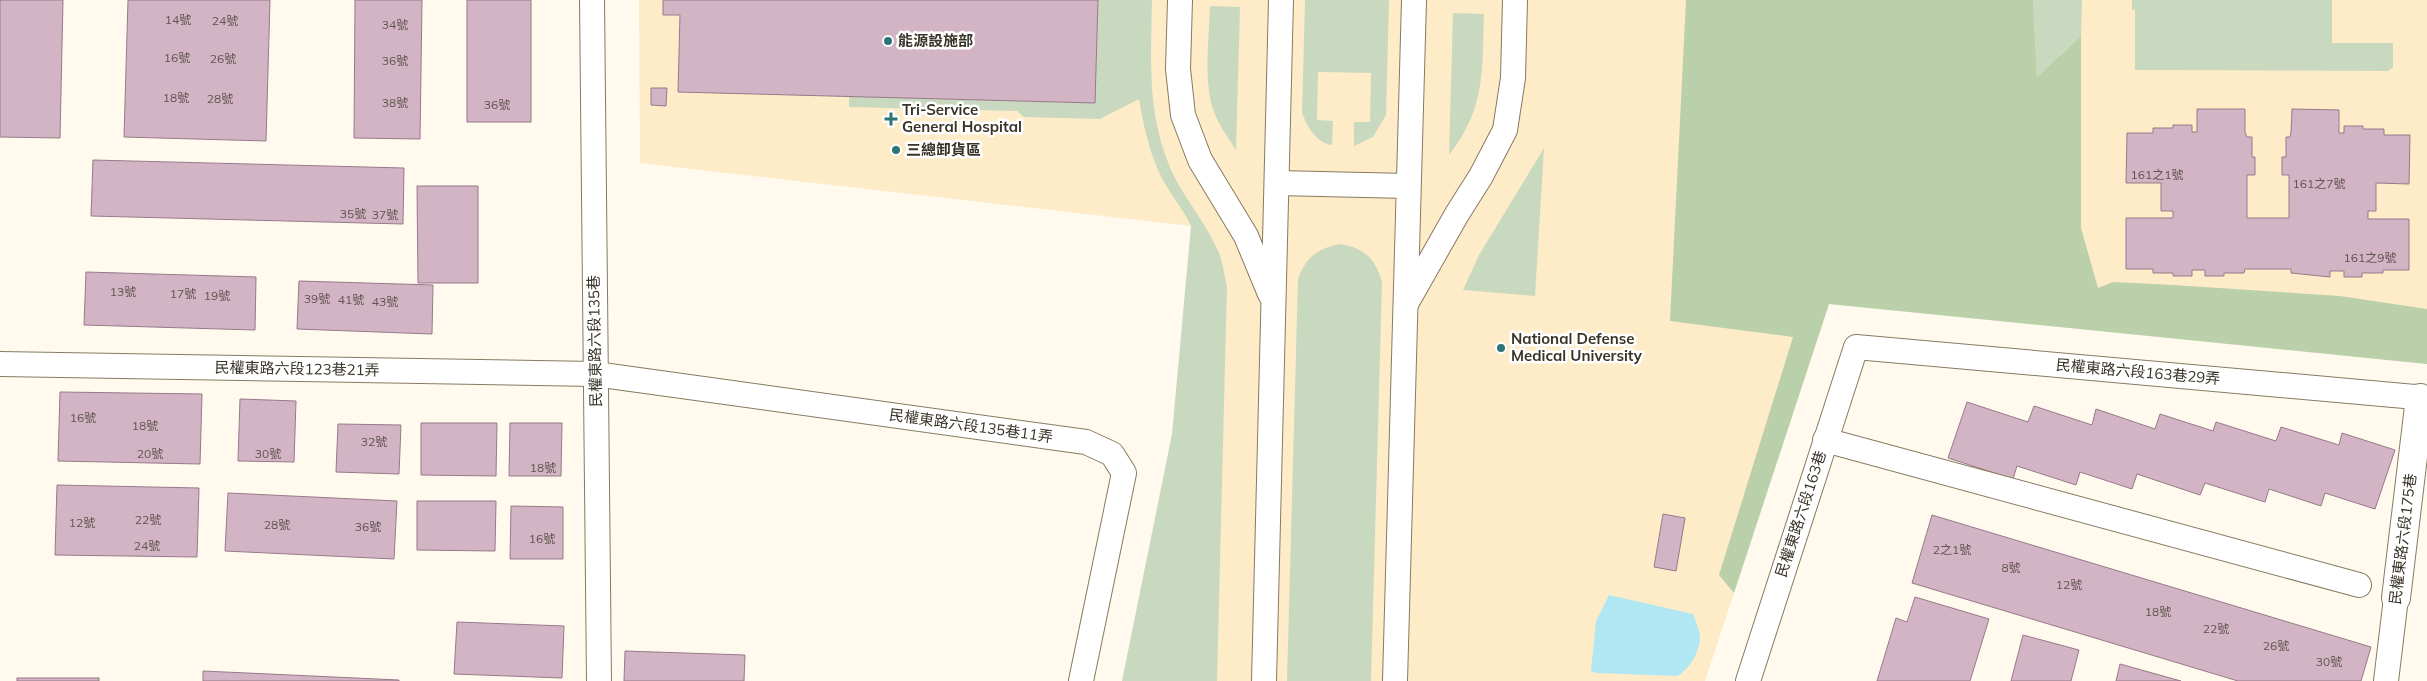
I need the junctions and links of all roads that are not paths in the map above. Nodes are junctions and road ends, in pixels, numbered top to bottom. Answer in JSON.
{"nodes":[{"id":1,"x":592,"y":0,"type":"edge"},
{"id":2,"x":1180,"y":0,"type":"edge"},
{"id":3,"x":1281,"y":0,"type":"edge"},
{"id":4,"x":1414,"y":0,"type":"edge"},
{"id":5,"x":1515,"y":0,"type":"edge"},
{"id":6,"x":1277,"y":183,"type":"junction"},
{"id":7,"x":1408,"y":186,"type":"junction"},
{"id":8,"x":1274,"y":302,"type":"junction"},
{"id":9,"x":1405,"y":306,"type":"junction"},
{"id":10,"x":1856,"y":347,"type":"joint"},
{"id":11,"x":0,"y":364,"type":"edge"},
{"id":12,"x":595,"y":374,"type":"junction"},
{"id":13,"x":2423,"y":398,"type":"edge"},
{"id":14,"x":1826,"y":440,"type":"junction"},
{"id":15,"x":2359,"y":585,"type":"dead end"},
{"id":16,"x":2396,"y":598,"type":"joint"},
{"id":17,"x":599,"y":681,"type":"edge"},
{"id":18,"x":1081,"y":681,"type":"edge"},
{"id":19,"x":1264,"y":681,"type":"edge"},
{"id":20,"x":1394,"y":681,"type":"edge"},
{"id":21,"x":1748,"y":681,"type":"edge"},
{"id":22,"x":2386,"y":681,"type":"edge"}],
"edges":[{"from":1,"to":12,"type":"lane","name":"民權東路六段135巷"},
{"from":2,"to":8,"type":"lane"},
{"from":3,"to":6,"type":"lane"},
{"from":4,"to":7,"type":"lane"},
{"from":5,"to":9,"type":"lane"},
{"from":6,"to":7,"type":"lane"},
{"from":6,"to":8,"type":"lane"},
{"from":7,"to":9,"type":"lane"},
{"from":8,"to":19,"type":"lane"},
{"from":9,"to":20,"type":"lane"},
{"from":10,"to":13,"type":"lane","name":"民權東路六段163巷29弄"},
{"from":10,"to":14,"type":"lane","name":"民權東路六段163巷"},
{"from":11,"to":12,"type":"lane","name":"民權東路六段123巷21弄"},
{"from":12,"to":17,"type":"lane","name":"民權東路六段135巷"},
{"from":12,"to":18,"type":"lane","name":"民權東路六段135巷11弄"},
{"from":13,"to":16,"type":"street","name":"民權東路六段175巷"},
{"from":14,"to":15,"type":"lane"},
{"from":14,"to":21,"type":"lane","name":"民權東路六段163巷"},
{"from":16,"to":22,"type":"lane","name":"民權東路六段175巷"}]}
